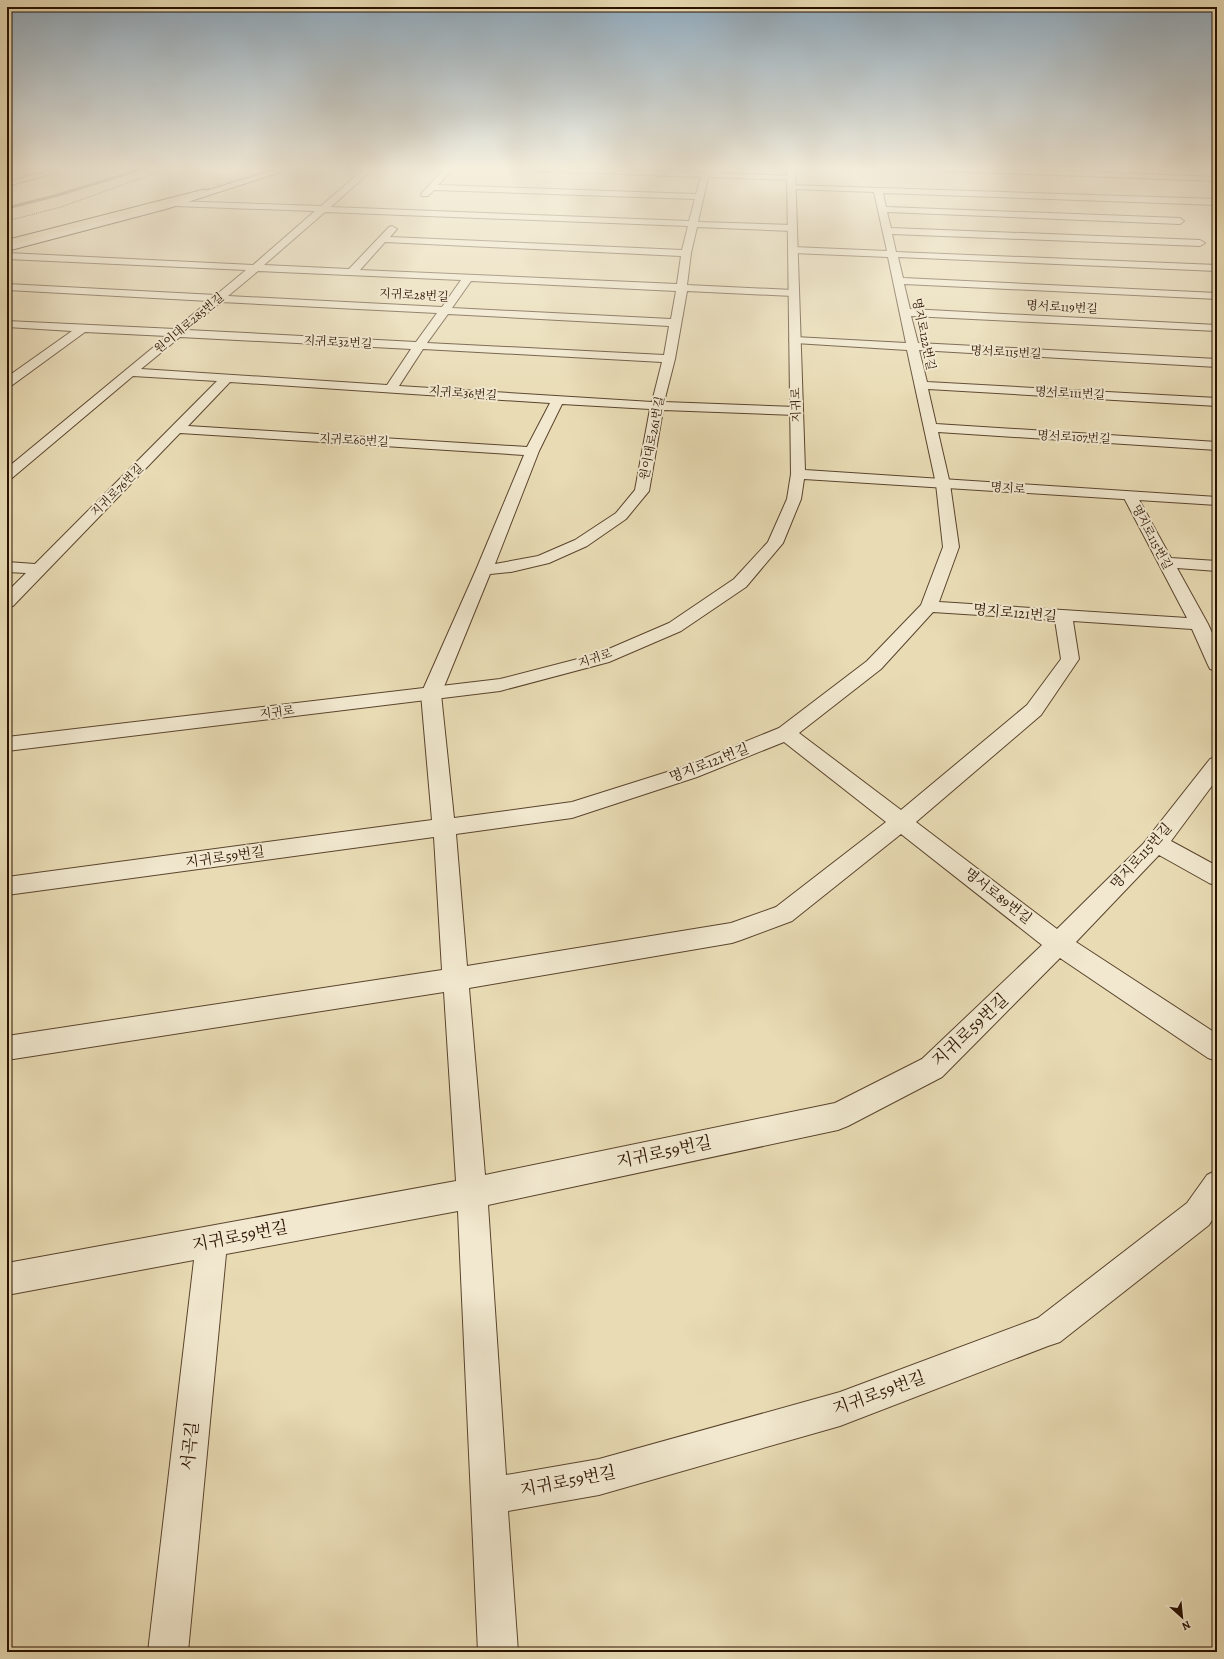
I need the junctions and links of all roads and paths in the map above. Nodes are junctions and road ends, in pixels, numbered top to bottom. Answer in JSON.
{"nodes":[{"id":1,"x":279,"y":246,"type":"edge"},
{"id":2,"x":376,"y":246,"type":"edge"},
{"id":3,"x":544,"y":246,"type":"edge"},
{"id":4,"x":687,"y":246,"type":"edge"},
{"id":5,"x":793,"y":246,"type":"edge"},
{"id":6,"x":890,"y":246,"type":"edge"},
{"id":7,"x":793,"y":250,"type":"junction"},
{"id":8,"x":686,"y":253,"type":"junction"},
{"id":9,"x":891,"y":254,"type":"junction"},
{"id":10,"x":7,"y":256,"type":"edge"},
{"id":11,"x":54,"y":258,"type":"junction"},
{"id":12,"x":20,"y":267,"type":"dead end"},
{"id":13,"x":255,"y":268,"type":"junction"},
{"id":14,"x":1217,"y":268,"type":"edge"},
{"id":15,"x":352,"y":272,"type":"junction"},
{"id":16,"x":468,"y":278,"type":"junction"},
{"id":17,"x":899,"y":281,"type":"junction"},
{"id":18,"x":7,"y":287,"type":"edge"},
{"id":19,"x":682,"y":288,"type":"junction"},
{"id":20,"x":793,"y":293,"type":"junction"},
{"id":21,"x":1217,"y":296,"type":"edge"},
{"id":22,"x":219,"y":298,"type":"junction"},
{"id":23,"x":445,"y":310,"type":"junction"},
{"id":24,"x":906,"y":312,"type":"junction"},
{"id":25,"x":675,"y":323,"type":"junction"},
{"id":26,"x":7,"y":324,"type":"edge"},
{"id":27,"x":46,"y":326,"type":"junction"},
{"id":28,"x":82,"y":328,"type":"junction"},
{"id":29,"x":1217,"y":328,"type":"edge"},
{"id":30,"x":177,"y":333,"type":"junction"},
{"id":31,"x":14,"y":337,"type":"dead end"},
{"id":32,"x":795,"y":340,"type":"junction"},
{"id":33,"x":419,"y":346,"type":"junction"},
{"id":34,"x":914,"y":348,"type":"junction"},
{"id":35,"x":669,"y":359,"type":"junction"},
{"id":36,"x":1217,"y":363,"type":"edge"},
{"id":37,"x":130,"y":372,"type":"junction"},
{"id":38,"x":226,"y":379,"type":"junction"},
{"id":39,"x":7,"y":384,"type":"edge"},
{"id":40,"x":922,"y":385,"type":"junction"},
{"id":41,"x":391,"y":388,"type":"junction"},
{"id":42,"x":558,"y":399,"type":"junction"},
{"id":43,"x":1217,"y":402,"type":"edge"},
{"id":44,"x":658,"y":406,"type":"junction"},
{"id":45,"x":796,"y":411,"type":"junction"},
{"id":46,"x":931,"y":428,"type":"junction"},
{"id":47,"x":177,"y":429,"type":"junction"},
{"id":48,"x":1217,"y":446,"type":"edge"},
{"id":49,"x":532,"y":451,"type":"junction"},
{"id":50,"x":798,"y":474,"type":"junction"},
{"id":51,"x":7,"y":475,"type":"edge"},
{"id":52,"x":943,"y":484,"type":"junction"},
{"id":53,"x":1130,"y":496,"type":"junction"},
{"id":54,"x":1217,"y":501,"type":"edge"},
{"id":55,"x":1166,"y":562,"type":"junction"},
{"id":56,"x":1217,"y":566,"type":"edge"},
{"id":57,"x":7,"y":567,"type":"edge"},
{"id":58,"x":39,"y":569,"type":"junction"},
{"id":59,"x":484,"y":570,"type":"junction"},
{"id":60,"x":7,"y":602,"type":"edge"},
{"id":61,"x":929,"y":607,"type":"junction"},
{"id":62,"x":1063,"y":615,"type":"junction"},
{"id":63,"x":1199,"y":624,"type":"junction"},
{"id":64,"x":1217,"y":665,"type":"edge"},
{"id":65,"x":432,"y":694,"type":"junction"},
{"id":66,"x":786,"y":733,"type":"junction"},
{"id":67,"x":7,"y":744,"type":"edge"},
{"id":68,"x":1217,"y":764,"type":"edge"},
{"id":69,"x":901,"y":822,"type":"junction"},
{"id":70,"x":444,"y":827,"type":"junction"},
{"id":71,"x":1156,"y":843,"type":"junction"},
{"id":72,"x":1217,"y":877,"type":"edge"},
{"id":73,"x":7,"y":886,"type":"edge"},
{"id":74,"x":1059,"y":944,"type":"junction"},
{"id":75,"x":456,"y":979,"type":"junction"},
{"id":76,"x":7,"y":1048,"type":"edge"},
{"id":77,"x":1217,"y":1049,"type":"edge"},
{"id":78,"x":1217,"y":1185,"type":"edge"},
{"id":79,"x":472,"y":1192,"type":"junction"},
{"id":80,"x":212,"y":1241,"type":"junction"},
{"id":81,"x":7,"y":1279,"type":"edge"},
{"id":82,"x":488,"y":1496,"type":"junction"},
{"id":83,"x":168,"y":1652,"type":"edge"},
{"id":84,"x":498,"y":1652,"type":"edge"}],
"edges":[{"from":1,"to":13,"type":"street","name":"원이대로285번길"},
{"from":2,"to":15,"type":"street"},
{"from":3,"to":8,"type":"street"},
{"from":4,"to":8,"type":"street","name":"원이대로261번길"},
{"from":5,"to":7,"type":"street","name":"지귀로"},
{"from":6,"to":9,"type":"street","name":"명지로122번길"},
{"from":7,"to":9,"type":"street"},
{"from":7,"to":20,"type":"street","name":"지귀로"},
{"from":8,"to":19,"type":"street","name":"원이대로261번길"},
{"from":9,"to":14,"type":"street"},
{"from":9,"to":17,"type":"street","name":"명지로122번길"},
{"from":10,"to":11,"type":"street"},
{"from":11,"to":12,"type":"street"},
{"from":11,"to":13,"type":"street"},
{"from":13,"to":15,"type":"street"},
{"from":13,"to":22,"type":"street","name":"원이대로285번길"},
{"from":15,"to":16,"type":"street"},
{"from":16,"to":19,"type":"street"},
{"from":16,"to":23,"type":"street"},
{"from":17,"to":21,"type":"street"},
{"from":17,"to":24,"type":"street","name":"명지로122번길"},
{"from":18,"to":22,"type":"street","name":"지귀로28번길"},
{"from":19,"to":20,"type":"street"},
{"from":19,"to":25,"type":"street","name":"원이대로261번길"},
{"from":20,"to":32,"type":"street","name":"지귀로"},
{"from":22,"to":23,"type":"street","name":"지귀로28번길"},
{"from":22,"to":30,"type":"street","name":"원이대로285번길"},
{"from":23,"to":25,"type":"street","name":"지귀로28번길"},
{"from":23,"to":33,"type":"street"},
{"from":24,"to":29,"type":"street","name":"명서로119번길"},
{"from":24,"to":34,"type":"street","name":"명지로122번길"},
{"from":25,"to":35,"type":"street","name":"원이대로261번길"},
{"from":26,"to":27,"type":"street","name":"지귀로32번길"},
{"from":27,"to":28,"type":"street","name":"지귀로32번길"},
{"from":27,"to":31,"type":"street"},
{"from":28,"to":30,"type":"street","name":"지귀로32번길"},
{"from":28,"to":39,"type":"street"},
{"from":30,"to":33,"type":"street","name":"지귀로32번길"},
{"from":30,"to":37,"type":"street","name":"원이대로285번길"},
{"from":32,"to":34,"type":"street","name":"명서로115번길"},
{"from":32,"to":45,"type":"street","name":"지귀로"},
{"from":33,"to":35,"type":"street","name":"지귀로32번길"},
{"from":33,"to":41,"type":"street"},
{"from":34,"to":36,"type":"street","name":"명서로115번길"},
{"from":34,"to":40,"type":"street","name":"명지로122번길"},
{"from":35,"to":44,"type":"street","name":"원이대로261번길"},
{"from":37,"to":38,"type":"street","name":"지귀로36번길"},
{"from":37,"to":51,"type":"street","name":"원이대로285번길"},
{"from":38,"to":41,"type":"street","name":"지귀로36번길"},
{"from":38,"to":47,"type":"street","name":"지귀로76번길"},
{"from":40,"to":43,"type":"street","name":"명서로111번길"},
{"from":40,"to":46,"type":"street","name":"명지로122번길"},
{"from":41,"to":42,"type":"street","name":"지귀로36번길"},
{"from":42,"to":44,"type":"street","name":"지귀로36번길"},
{"from":42,"to":49,"type":"street"},
{"from":44,"to":45,"type":"street","name":"지귀로36번길"},
{"from":44,"to":59,"type":"street","name":"원이대로261번길"},
{"from":45,"to":50,"type":"street","name":"지귀로"},
{"from":46,"to":48,"type":"street","name":"명서로107번길"},
{"from":46,"to":52,"type":"street","name":"명지로122번길"},
{"from":47,"to":49,"type":"street","name":"지귀로60번길"},
{"from":47,"to":58,"type":"street","name":"지귀로76번길"},
{"from":49,"to":59,"type":"street"},
{"from":50,"to":52,"type":"street","name":"명지로"},
{"from":50,"to":65,"type":"street","name":"지귀로"},
{"from":52,"to":53,"type":"street","name":"명지로"},
{"from":52,"to":61,"type":"street","name":"명지로121번길"},
{"from":53,"to":54,"type":"street","name":"명지로"},
{"from":53,"to":55,"type":"street","name":"명지로115번길"},
{"from":55,"to":56,"type":"street"},
{"from":55,"to":63,"type":"street","name":"명지로115번길"},
{"from":57,"to":58,"type":"street"},
{"from":58,"to":60,"type":"street","name":"지귀로76번길"},
{"from":59,"to":65,"type":"street"},
{"from":61,"to":62,"type":"street","name":"명지로121번길"},
{"from":61,"to":66,"type":"street","name":"명지로121번길"},
{"from":62,"to":63,"type":"street"},
{"from":62,"to":69,"type":"street","name":"명지로121번길"},
{"from":63,"to":64,"type":"street","name":"명지로115번길"},
{"from":65,"to":67,"type":"street","name":"지귀로"},
{"from":65,"to":70,"type":"street"},
{"from":66,"to":69,"type":"street","name":"명서로89번길"},
{"from":66,"to":70,"type":"street","name":"명지로121번길"},
{"from":68,"to":71,"type":"street","name":"명지로115번길"},
{"from":69,"to":74,"type":"street","name":"명서로89번길"},
{"from":69,"to":75,"type":"street"},
{"from":70,"to":73,"type":"street","name":"지귀로59번길"},
{"from":70,"to":75,"type":"street"},
{"from":71,"to":72,"type":"street"},
{"from":71,"to":74,"type":"street","name":"명지로115번길"},
{"from":74,"to":77,"type":"street","name":"명서로89번길"},
{"from":74,"to":79,"type":"street","name":"지귀로59번길"},
{"from":75,"to":76,"type":"street"},
{"from":75,"to":79,"type":"street"},
{"from":78,"to":82,"type":"street","name":"지귀로59번길"},
{"from":79,"to":80,"type":"street","name":"지귀로59번길"},
{"from":79,"to":82,"type":"street"},
{"from":80,"to":81,"type":"street","name":"지귀로59번길"},
{"from":80,"to":83,"type":"street","name":"서곡길"},
{"from":82,"to":84,"type":"street"}]}
